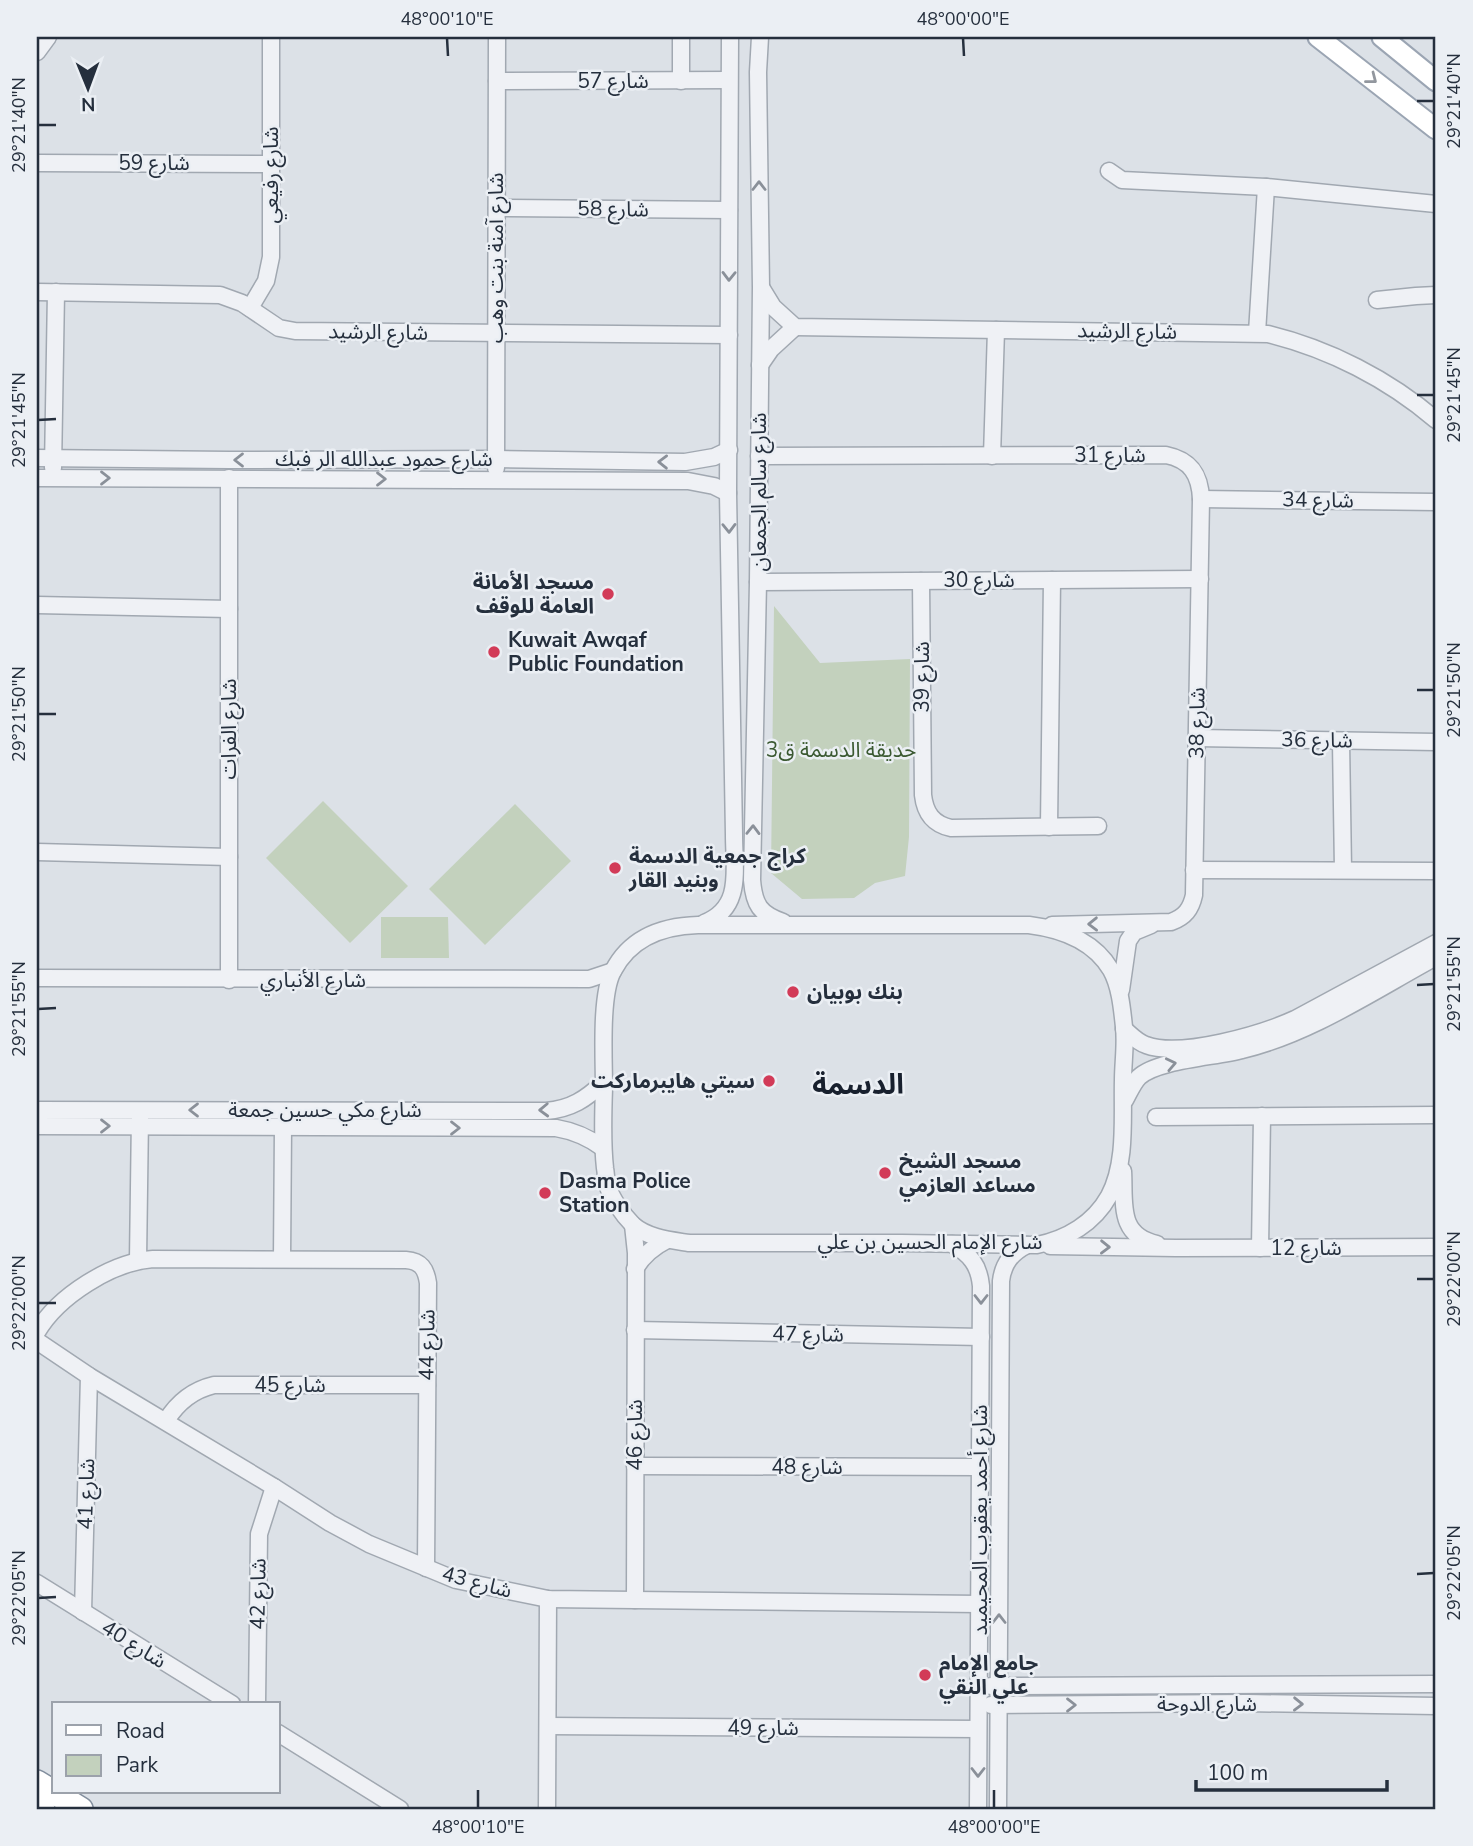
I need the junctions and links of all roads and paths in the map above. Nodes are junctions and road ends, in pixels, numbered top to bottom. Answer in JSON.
{"nodes":[{"id":1,"x":48,"y":37,"type":"edge"},
{"id":2,"x":271,"y":37,"type":"edge"},
{"id":3,"x":497,"y":37,"type":"edge"},
{"id":4,"x":681,"y":37,"type":"edge"},
{"id":5,"x":730,"y":37,"type":"edge"},
{"id":6,"x":761,"y":37,"type":"edge"},
{"id":7,"x":1318,"y":37,"type":"edge"},
{"id":8,"x":1382,"y":37,"type":"edge"},
{"id":9,"x":37,"y":52,"type":"edge"},
{"id":10,"x":1432,"y":76,"type":"edge"},
{"id":11,"x":497,"y":80,"type":"junction"},
{"id":12,"x":729,"y":80,"type":"junction"},
{"id":13,"x":681,"y":81,"type":"junction"},
{"id":14,"x":1436,"y":129,"type":"edge"},
{"id":15,"x":37,"y":163,"type":"edge"},
{"id":16,"x":271,"y":164,"type":"junction"},
{"id":17,"x":1109,"y":171,"type":"dead end"},
{"id":18,"x":1266,"y":187,"type":"junction"},
{"id":19,"x":1436,"y":204,"type":"edge"},
{"id":20,"x":497,"y":208,"type":"junction"},
{"id":21,"x":729,"y":210,"type":"junction"},
{"id":22,"x":759,"y":236,"type":"junction"},
{"id":23,"x":730,"y":237,"type":"junction"},
{"id":24,"x":761,"y":287,"type":"junction"},
{"id":25,"x":37,"y":292,"type":"edge"},
{"id":26,"x":56,"y":292,"type":"junction"},
{"id":27,"x":1436,"y":295,"type":"edge"},
{"id":28,"x":1377,"y":300,"type":"dead end"},
{"id":29,"x":250,"y":308,"type":"junction"},
{"id":30,"x":795,"y":327,"type":"junction"},
{"id":31,"x":996,"y":330,"type":"junction"},
{"id":32,"x":496,"y":333,"type":"junction"},
{"id":33,"x":1257,"y":333,"type":"junction"},
{"id":34,"x":729,"y":335,"type":"junction"},
{"id":35,"x":760,"y":365,"type":"junction"},
{"id":36,"x":1433,"y":411,"type":"edge"},
{"id":37,"x":729,"y":450,"type":"junction"},
{"id":38,"x":759,"y":456,"type":"junction"},
{"id":39,"x":992,"y":456,"type":"junction"},
{"id":40,"x":45,"y":458,"type":"edge"},
{"id":41,"x":496,"y":459,"type":"junction"},
{"id":42,"x":45,"y":478,"type":"edge"},
{"id":43,"x":229,"y":478,"type":"junction"},
{"id":44,"x":496,"y":480,"type":"junction"},
{"id":45,"x":728,"y":493,"type":"junction"},
{"id":46,"x":1201,"y":499,"type":"junction"},
{"id":47,"x":1436,"y":502,"type":"edge"},
{"id":48,"x":1200,"y":579,"type":"junction"},
{"id":49,"x":1052,"y":580,"type":"junction"},
{"id":50,"x":921,"y":581,"type":"junction"},
{"id":51,"x":758,"y":582,"type":"junction"},
{"id":52,"x":37,"y":605,"type":"edge"},
{"id":53,"x":229,"y":608,"type":"junction"},
{"id":54,"x":731,"y":641,"type":"junction"},
{"id":55,"x":757,"y":642,"type":"junction"},
{"id":56,"x":1197,"y":738,"type":"junction"},
{"id":57,"x":1340,"y":741,"type":"junction"},
{"id":58,"x":1436,"y":742,"type":"edge"},
{"id":59,"x":1098,"y":826,"type":"dead end"},
{"id":60,"x":1049,"y":827,"type":"junction"},
{"id":61,"x":37,"y":852,"type":"edge"},
{"id":62,"x":229,"y":858,"type":"junction"},
{"id":63,"x":1194,"y":870,"type":"junction"},
{"id":64,"x":1343,"y":870,"type":"junction"},
{"id":65,"x":1436,"y":871,"type":"edge"},
{"id":66,"x":1156,"y":923,"type":"junction"},
{"id":67,"x":698,"y":925,"type":"junction"},
{"id":68,"x":792,"y":925,"type":"junction"},
{"id":69,"x":1029,"y":925,"type":"junction"},
{"id":70,"x":1436,"y":943,"type":"edge"},
{"id":71,"x":1436,"y":957,"type":"edge"},
{"id":72,"x":613,"y":971,"type":"junction"},
{"id":73,"x":37,"y":978,"type":"edge"},
{"id":74,"x":589,"y":979,"type":"junction"},
{"id":75,"x":229,"y":980,"type":"junction"},
{"id":76,"x":606,"y":998,"type":"junction"},
{"id":77,"x":1120,"y":999,"type":"junction"},
{"id":78,"x":1125,"y":1029,"type":"junction"},
{"id":79,"x":604,"y":1082,"type":"junction"},
{"id":80,"x":1122,"y":1105,"type":"junction"},
{"id":81,"x":37,"y":1110,"type":"edge"},
{"id":82,"x":1436,"y":1115,"type":"edge"},
{"id":83,"x":1262,"y":1116,"type":"junction"},
{"id":84,"x":1156,"y":1117,"type":"dead end"},
{"id":85,"x":140,"y":1118,"type":"junction"},
{"id":86,"x":37,"y":1126,"type":"edge"},
{"id":87,"x":283,"y":1127,"type":"junction"},
{"id":88,"x":603,"y":1148,"type":"junction"},
{"id":89,"x":1122,"y":1151,"type":"junction"},
{"id":90,"x":633,"y":1225,"type":"junction"},
{"id":91,"x":667,"y":1240,"type":"junction"},
{"id":92,"x":952,"y":1244,"type":"junction"},
{"id":93,"x":1032,"y":1245,"type":"junction"},
{"id":94,"x":1436,"y":1247,"type":"edge"},
{"id":95,"x":1176,"y":1248,"type":"junction"},
{"id":96,"x":1260,"y":1248,"type":"junction"},
{"id":97,"x":282,"y":1259,"type":"junction"},
{"id":98,"x":138,"y":1260,"type":"junction"},
{"id":99,"x":635,"y":1269,"type":"junction"},
{"id":100,"x":635,"y":1331,"type":"junction"},
{"id":101,"x":37,"y":1332,"type":"edge"},
{"id":102,"x":981,"y":1336,"type":"junction"},
{"id":103,"x":37,"y":1341,"type":"edge"},
{"id":104,"x":89,"y":1376,"type":"junction"},
{"id":105,"x":427,"y":1385,"type":"junction"},
{"id":106,"x":166,"y":1421,"type":"junction"},
{"id":107,"x":635,"y":1466,"type":"junction"},
{"id":108,"x":979,"y":1466,"type":"junction"},
{"id":109,"x":274,"y":1487,"type":"junction"},
{"id":110,"x":426,"y":1568,"type":"junction"},
{"id":111,"x":37,"y":1583,"type":"edge"},
{"id":112,"x":548,"y":1599,"type":"junction"},
{"id":113,"x":635,"y":1600,"type":"junction"},
{"id":114,"x":979,"y":1604,"type":"junction"},
{"id":115,"x":83,"y":1612,"type":"junction"},
{"id":116,"x":1436,"y":1684,"type":"edge"},
{"id":117,"x":978,"y":1686,"type":"junction"},
{"id":118,"x":999,"y":1686,"type":"junction"},
{"id":119,"x":229,"y":1702,"type":"edge"},
{"id":120,"x":257,"y":1702,"type":"edge"},
{"id":121,"x":978,"y":1705,"type":"junction"},
{"id":122,"x":999,"y":1705,"type":"junction"},
{"id":123,"x":1436,"y":1706,"type":"edge"},
{"id":124,"x":548,"y":1726,"type":"junction"},
{"id":125,"x":978,"y":1729,"type":"junction"},
{"id":126,"x":280,"y":1734,"type":"edge"},
{"id":127,"x":37,"y":1780,"type":"edge"},
{"id":128,"x":53,"y":1797,"type":"edge"},
{"id":129,"x":37,"y":1805,"type":"edge"},
{"id":130,"x":82,"y":1809,"type":"edge"},
{"id":131,"x":400,"y":1809,"type":"edge"},
{"id":132,"x":547,"y":1809,"type":"edge"},
{"id":133,"x":978,"y":1809,"type":"edge"},
{"id":134,"x":998,"y":1809,"type":"edge"}],
"edges":[{"from":1,"to":9,"type":"street"},
{"from":2,"to":16,"type":"street","name":"شارع رفيعي"},
{"from":3,"to":11,"type":"street","name":"شارع آمنة بنت وهب"},
{"from":4,"to":13,"type":"street"},
{"from":5,"to":12,"type":"street","name":"شارع سالم الجمعان"},
{"from":22,"to":6,"type":"street","name":"شارع سالم الجمعان","one_way":true},
{"from":7,"to":14,"type":"main road","one_way":true},
{"from":8,"to":10,"type":"main road"},
{"from":11,"to":13,"type":"street","name":"شارع 57"},
{"from":11,"to":20,"type":"street","name":"شارع آمنة بنت وهب"},
{"from":12,"to":13,"type":"street","name":"شارع 57"},
{"from":12,"to":21,"type":"street","name":"شارع سالم الجمعان"},
{"from":15,"to":16,"type":"street","name":"شارع 59"},
{"from":16,"to":29,"type":"street","name":"شارع رفيعي"},
{"from":17,"to":18,"type":"street"},
{"from":18,"to":19,"type":"street"},
{"from":18,"to":33,"type":"street"},
{"from":20,"to":21,"type":"street","name":"شارع 58"},
{"from":20,"to":32,"type":"street","name":"شارع آمنة بنت وهب"},
{"from":21,"to":23,"type":"street","name":"شارع سالم الجمعان"},
{"from":22,"to":23,"type":"street"},
{"from":22,"to":24,"type":"street","name":"شارع سالم الجمعان"},
{"from":23,"to":34,"type":"street","name":"شارع سالم الجمعان","one_way":true},
{"from":24,"to":30,"type":"street"},
{"from":24,"to":35,"type":"street","name":"شارع سالم الجمعان"},
{"from":25,"to":26,"type":"street","name":"شارع الرشيد"},
{"from":26,"to":29,"type":"street","name":"شارع الرشيد"},
{"from":26,"to":40,"type":"street"},
{"from":27,"to":28,"type":"street"},
{"from":29,"to":32,"type":"street","name":"شارع الرشيد"},
{"from":30,"to":31,"type":"street","name":"شارع الرشيد"},
{"from":30,"to":35,"type":"street"},
{"from":31,"to":33,"type":"street","name":"شارع الرشيد"},
{"from":31,"to":39,"type":"street"},
{"from":32,"to":34,"type":"street","name":"شارع الرشيد"},
{"from":32,"to":41,"type":"street","name":"شارع آمنة بنت وهب"},
{"from":33,"to":36,"type":"street","name":"شارع الرشيد"},
{"from":34,"to":37,"type":"street","name":"شارع سالم الجمعان"},
{"from":35,"to":38,"type":"street","name":"شارع سالم الجمعان"},
{"from":37,"to":41,"type":"street","name":"شارع حمود عبدالله الر فبك","one_way":true},
{"from":37,"to":45,"type":"street","name":"شارع سالم الجمعان"},
{"from":38,"to":39,"type":"street","name":"شارع 31"},
{"from":38,"to":51,"type":"street","name":"شارع سالم الجمعان"},
{"from":39,"to":46,"type":"street","name":"شارع 31"},
{"from":41,"to":40,"type":"street","name":"شارع حمود عبدالله الر فبك","one_way":true},
{"from":40,"to":42,"type":"street"},
{"from":41,"to":44,"type":"street","name":"شارع آمنة بنت وهب"},
{"from":42,"to":43,"type":"street","name":"شارع حمود عبدالله الر فبك","one_way":true},
{"from":43,"to":44,"type":"street","name":"شارع حمود عبدالله الر فبك","one_way":true},
{"from":43,"to":53,"type":"street","name":"شارع الفرات"},
{"from":44,"to":45,"type":"street","name":"شارع حمود عبدالله الر فبك"},
{"from":45,"to":54,"type":"street","name":"شارع سالم الجمعان","one_way":true},
{"from":46,"to":47,"type":"street","name":"شارع 34"},
{"from":46,"to":48,"type":"street","name":"شارع 38"},
{"from":48,"to":49,"type":"street","name":"شارع 30"},
{"from":48,"to":56,"type":"street","name":"شارع 38"},
{"from":49,"to":50,"type":"street","name":"شارع 30"},
{"from":49,"to":60,"type":"street"},
{"from":50,"to":51,"type":"street","name":"شارع 30"},
{"from":50,"to":60,"type":"street","name":"شارع 39"},
{"from":51,"to":55,"type":"street","name":"شارع سالم الجمعان"},
{"from":52,"to":53,"type":"street"},
{"from":53,"to":62,"type":"street","name":"شارع الفرات"},
{"from":54,"to":55,"type":"street"},
{"from":54,"to":67,"type":"street","name":"شارع سالم الجمعان"},
{"from":68,"to":55,"type":"street","name":"شارع سالم الجمعان","one_way":true},
{"from":56,"to":57,"type":"street","name":"شارع 36"},
{"from":56,"to":63,"type":"street","name":"شارع 38"},
{"from":57,"to":58,"type":"street","name":"شارع 36"},
{"from":57,"to":64,"type":"street"},
{"from":59,"to":60,"type":"street","name":"شارع 39"},
{"from":61,"to":62,"type":"street"},
{"from":62,"to":75,"type":"street","name":"شارع الفرات"},
{"from":63,"to":64,"type":"street"},
{"from":63,"to":66,"type":"street","name":"شارع 38"},
{"from":64,"to":65,"type":"street"},
{"from":66,"to":69,"type":"street","name":"شارع 38","one_way":true},
{"from":66,"to":77,"type":"street","name":"شارع 38"},
{"from":67,"to":68,"type":"street","name":"شارع الإمام الحسين بن علي"},
{"from":67,"to":72,"type":"street","name":"شارع الإمام الحسين بن علي"},
{"from":68,"to":69,"type":"street","name":"شارع الإمام الحسين بن علي"},
{"from":69,"to":77,"type":"street","name":"شارع الإمام الحسين بن علي"},
{"from":70,"to":78,"type":"street"},
{"from":80,"to":71,"type":"street","one_way":true},
{"from":72,"to":74,"type":"street","name":"شارع الأنباري"},
{"from":72,"to":76,"type":"street","name":"شارع الإمام الحسين بن علي"},
{"from":73,"to":75,"type":"street","name":"شارع الأنباري"},
{"from":74,"to":75,"type":"street","name":"شارع الأنباري"},
{"from":74,"to":76,"type":"street"},
{"from":76,"to":79,"type":"street","name":"شارع الإمام الحسين بن علي"},
{"from":77,"to":78,"type":"street","name":"شارع الإمام الحسين بن علي"},
{"from":78,"to":80,"type":"street","name":"شارع الإمام الحسين بن علي"},
{"from":79,"to":85,"type":"street","name":"شارع مكي حسين جمعة","one_way":true},
{"from":79,"to":88,"type":"street","name":"شارع الإمام الحسين بن علي"},
{"from":80,"to":89,"type":"street","name":"شارع الإمام الحسين بن علي"},
{"from":81,"to":85,"type":"street","name":"شارع مكي حسين جمعة"},
{"from":82,"to":83,"type":"street"},
{"from":83,"to":84,"type":"street"},
{"from":83,"to":96,"type":"street"},
{"from":86,"to":85,"type":"street","name":"شارع مكي حسين جمعة","one_way":true},
{"from":85,"to":87,"type":"street","name":"شارع مكي حسين جمعة"},
{"from":85,"to":98,"type":"street"},
{"from":87,"to":88,"type":"street","name":"شارع مكي حسين جمعة","one_way":true},
{"from":87,"to":97,"type":"street"},
{"from":88,"to":90,"type":"street","name":"شارع الإمام الحسين بن علي"},
{"from":89,"to":93,"type":"street","name":"شارع الإمام الحسين بن علي"},
{"from":89,"to":95,"type":"street","name":"شارع 12"},
{"from":90,"to":91,"type":"street","name":"شارع الإمام الحسين بن علي"},
{"from":90,"to":99,"type":"street","name":"شارع 46"},
{"from":91,"to":92,"type":"street","name":"شارع الإمام الحسين بن علي"},
{"from":91,"to":99,"type":"street"},
{"from":92,"to":93,"type":"street","name":"شارع الإمام الحسين بن علي"},
{"from":92,"to":102,"type":"street","name":"شارع أحمد يعقوب المحيميد","one_way":true},
{"from":93,"to":95,"type":"street","name":"شارع 12","one_way":true},
{"from":118,"to":93,"type":"street","name":"شارع أحمد يعقوب المحيميد","one_way":true},
{"from":94,"to":96,"type":"street","name":"شارع 12"},
{"from":95,"to":96,"type":"street","name":"شارع 12"},
{"from":97,"to":98,"type":"street","name":"شارع 44"},
{"from":97,"to":105,"type":"street","name":"شارع 44"},
{"from":98,"to":101,"type":"street","name":"شارع 44"},
{"from":99,"to":100,"type":"street","name":"شارع 46"},
{"from":100,"to":102,"type":"street","name":"شارع 47"},
{"from":100,"to":107,"type":"street","name":"شارع 46"},
{"from":102,"to":108,"type":"street","name":"شارع أحمد يعقوب المحيميد"},
{"from":103,"to":104,"type":"street","name":"شارع 43"},
{"from":104,"to":106,"type":"street","name":"شارع 43"},
{"from":104,"to":115,"type":"street","name":"شارع 41"},
{"from":105,"to":106,"type":"street","name":"شارع 45"},
{"from":105,"to":110,"type":"street","name":"شارع 44"},
{"from":106,"to":109,"type":"street","name":"شارع 43"},
{"from":107,"to":108,"type":"street","name":"شارع 48"},
{"from":107,"to":113,"type":"street","name":"شارع 46"},
{"from":108,"to":114,"type":"street","name":"شارع أحمد يعقوب المحيميد"},
{"from":109,"to":110,"type":"street","name":"شارع 43"},
{"from":109,"to":120,"type":"street","name":"شارع 42"},
{"from":110,"to":112,"type":"street","name":"شارع 43"},
{"from":111,"to":115,"type":"street","name":"شارع 40"},
{"from":112,"to":113,"type":"street","name":"شارع 43"},
{"from":112,"to":124,"type":"street"},
{"from":113,"to":114,"type":"street","name":"شارع 43"},
{"from":114,"to":117,"type":"street","name":"شارع أحمد يعقوب المحيميد"},
{"from":115,"to":119,"type":"street","name":"شارع 40"},
{"from":116,"to":118,"type":"street","name":"شارع الدوحة"},
{"from":117,"to":118,"type":"street","name":"شارع الدوحة"},
{"from":117,"to":121,"type":"street","name":"شارع أحمد يعقوب المحيميد"},
{"from":118,"to":122,"type":"street","name":"شارع أحمد يعقوب المحيميد"},
{"from":121,"to":122,"type":"street","name":"شارع الدوحة"},
{"from":121,"to":125,"type":"street","name":"شارع أحمد يعقوب المحيميد"},
{"from":122,"to":123,"type":"street","name":"شارع الدوحة","one_way":true},
{"from":122,"to":134,"type":"street","name":"شارع أحمد يعقوب المحيميد"},
{"from":124,"to":125,"type":"street","name":"شارع 49"},
{"from":124,"to":132,"type":"street"},
{"from":125,"to":133,"type":"street","name":"شارع أحمد يعقوب المحيميد","one_way":true},
{"from":126,"to":131,"type":"street"},
{"from":127,"to":128,"type":"highway"},
{"from":128,"to":129,"type":"highway"},
{"from":128,"to":130,"type":"highway"}]}
